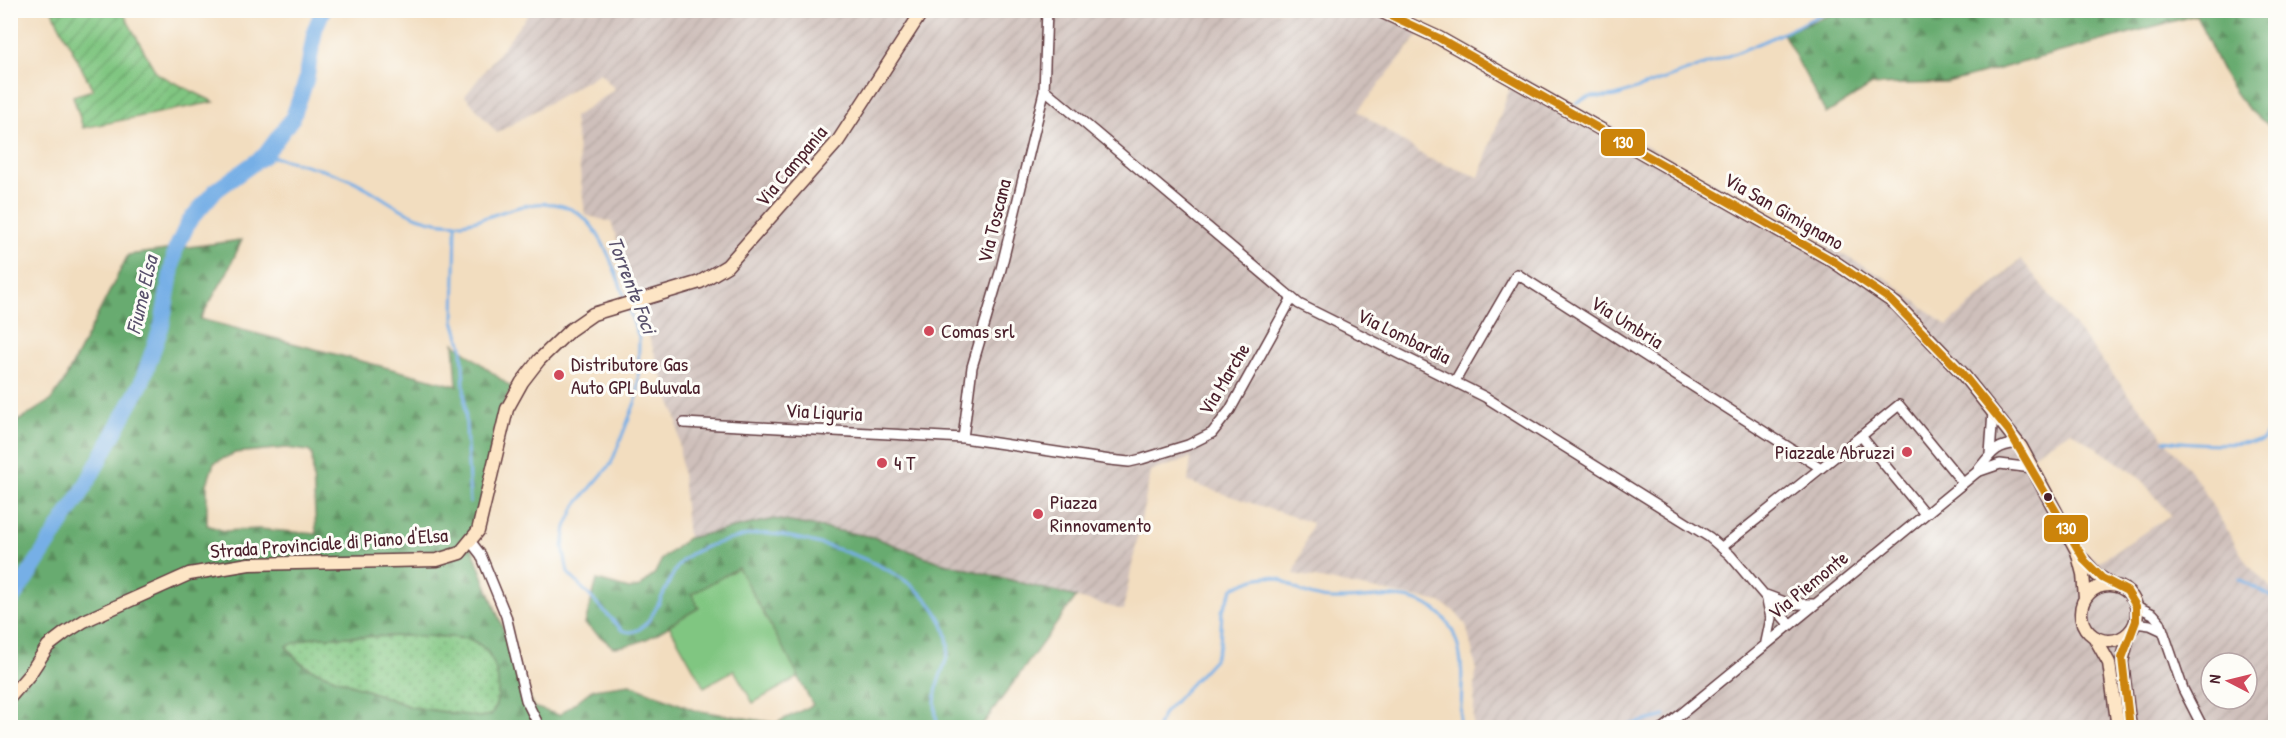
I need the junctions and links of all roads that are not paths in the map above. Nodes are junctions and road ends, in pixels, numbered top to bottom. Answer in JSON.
{"nodes":[{"id":1,"x":923,"y":10,"type":"edge"},
{"id":2,"x":1047,"y":10,"type":"edge"},
{"id":3,"x":1378,"y":10,"type":"edge"},
{"id":4,"x":1044,"y":89,"type":"junction"},
{"id":5,"x":647,"y":298,"type":"joint"},
{"id":6,"x":1292,"y":298,"type":"junction"},
{"id":7,"x":1455,"y":381,"type":"junction"},
{"id":8,"x":1993,"y":410,"type":"junction"},
{"id":9,"x":684,"y":423,"type":"dead end"},
{"id":10,"x":1861,"y":436,"type":"junction"},
{"id":11,"x":963,"y":438,"type":"junction"},
{"id":12,"x":2019,"y":444,"type":"junction"},
{"id":13,"x":1990,"y":454,"type":"junction"},
{"id":14,"x":1821,"y":468,"type":"junction"},
{"id":15,"x":2032,"y":468,"type":"junction"},
{"id":16,"x":1977,"y":472,"type":"junction"},
{"id":17,"x":1963,"y":483,"type":"junction"},
{"id":18,"x":1925,"y":514,"type":"junction"},
{"id":19,"x":471,"y":542,"type":"junction"},
{"id":20,"x":1722,"y":548,"type":"junction"},
{"id":21,"x":2077,"y":551,"type":"junction"},
{"id":22,"x":2112,"y":585,"type":"junction"},
{"id":23,"x":1764,"y":594,"type":"junction"},
{"id":24,"x":2085,"y":598,"type":"junction"},
{"id":25,"x":1815,"y":603,"type":"junction"},
{"id":26,"x":2136,"y":606,"type":"junction"},
{"id":27,"x":1789,"y":624,"type":"junction"},
{"id":28,"x":2132,"y":628,"type":"junction"},
{"id":29,"x":2163,"y":631,"type":"junction"},
{"id":30,"x":2094,"y":637,"type":"junction"},
{"id":31,"x":1765,"y":644,"type":"junction"},
{"id":32,"x":10,"y":697,"type":"edge"},
{"id":33,"x":540,"y":728,"type":"edge"},
{"id":34,"x":1664,"y":728,"type":"edge"},
{"id":35,"x":2118,"y":728,"type":"edge"},
{"id":36,"x":2130,"y":728,"type":"edge"},
{"id":37,"x":2203,"y":728,"type":"edge"}],
"edges":[{"from":1,"to":5,"type":"main road","name":"Via Campania"},
{"from":2,"to":4,"type":"street","name":"Via Toscana"},
{"from":3,"to":8,"type":"main road","name":"Via San Gimignano"},
{"from":4,"to":6,"type":"street","name":"Via Lombardia"},
{"from":4,"to":11,"type":"street","name":"Via Toscana"},
{"from":5,"to":19,"type":"main road","name":"Strada Provinciale di Piano d'Elsa"},
{"from":6,"to":7,"type":"street","name":"Via Lombardia"},
{"from":6,"to":11,"type":"street","name":"Via Marche"},
{"from":7,"to":14,"type":"street","name":"Via Umbria"},
{"from":7,"to":20,"type":"street","name":"Via Lombardia"},
{"from":8,"to":12,"type":"main road","name":"Via San Gimignano"},
{"from":8,"to":13,"type":"street"},
{"from":9,"to":11,"type":"street","name":"Via Liguria"},
{"from":10,"to":14,"type":"street"},
{"from":10,"to":17,"type":"street"},
{"from":10,"to":18,"type":"street"},
{"from":12,"to":13,"type":"street"},
{"from":12,"to":15,"type":"main road","name":"Via San Gimignano"},
{"from":13,"to":16,"type":"street","name":"Via Piemonte"},
{"from":14,"to":20,"type":"street"},
{"from":15,"to":16,"type":"street","name":"Via Piemonte"},
{"from":15,"to":21,"type":"main road","name":"Via San Gimignano"},
{"from":16,"to":17,"type":"street","name":"Via Piemonte"},
{"from":17,"to":18,"type":"street","name":"Via Piemonte"},
{"from":18,"to":25,"type":"street","name":"Via Piemonte"},
{"from":19,"to":32,"type":"main road","name":"Strada Provinciale di Piano d'Elsa"},
{"from":19,"to":33,"type":"street"},
{"from":20,"to":23,"type":"street","name":"Via Lombardia"},
{"from":21,"to":22,"type":"main road","name":"Via San Gimignano"},
{"from":21,"to":24,"type":"main road","name":"Via San Gimignano"},
{"from":22,"to":24,"type":"main road"},
{"from":22,"to":26,"type":"main road"},
{"from":23,"to":25,"type":"street","name":"Via Lombardia"},
{"from":23,"to":27,"type":"street","name":"Via Lombardia"},
{"from":23,"to":31,"type":"street"},
{"from":24,"to":30,"type":"main road"},
{"from":25,"to":27,"type":"street","name":"Via Piemonte"},
{"from":26,"to":28,"type":"main road"},
{"from":26,"to":29,"type":"street"},
{"from":27,"to":31,"type":"street","name":"Via Piemonte"},
{"from":28,"to":29,"type":"street"},
{"from":28,"to":30,"type":"main road"},
{"from":28,"to":36,"type":"main road"},
{"from":29,"to":37,"type":"street"},
{"from":30,"to":35,"type":"main road"},
{"from":31,"to":34,"type":"street","name":"Via Piemonte"}]}
